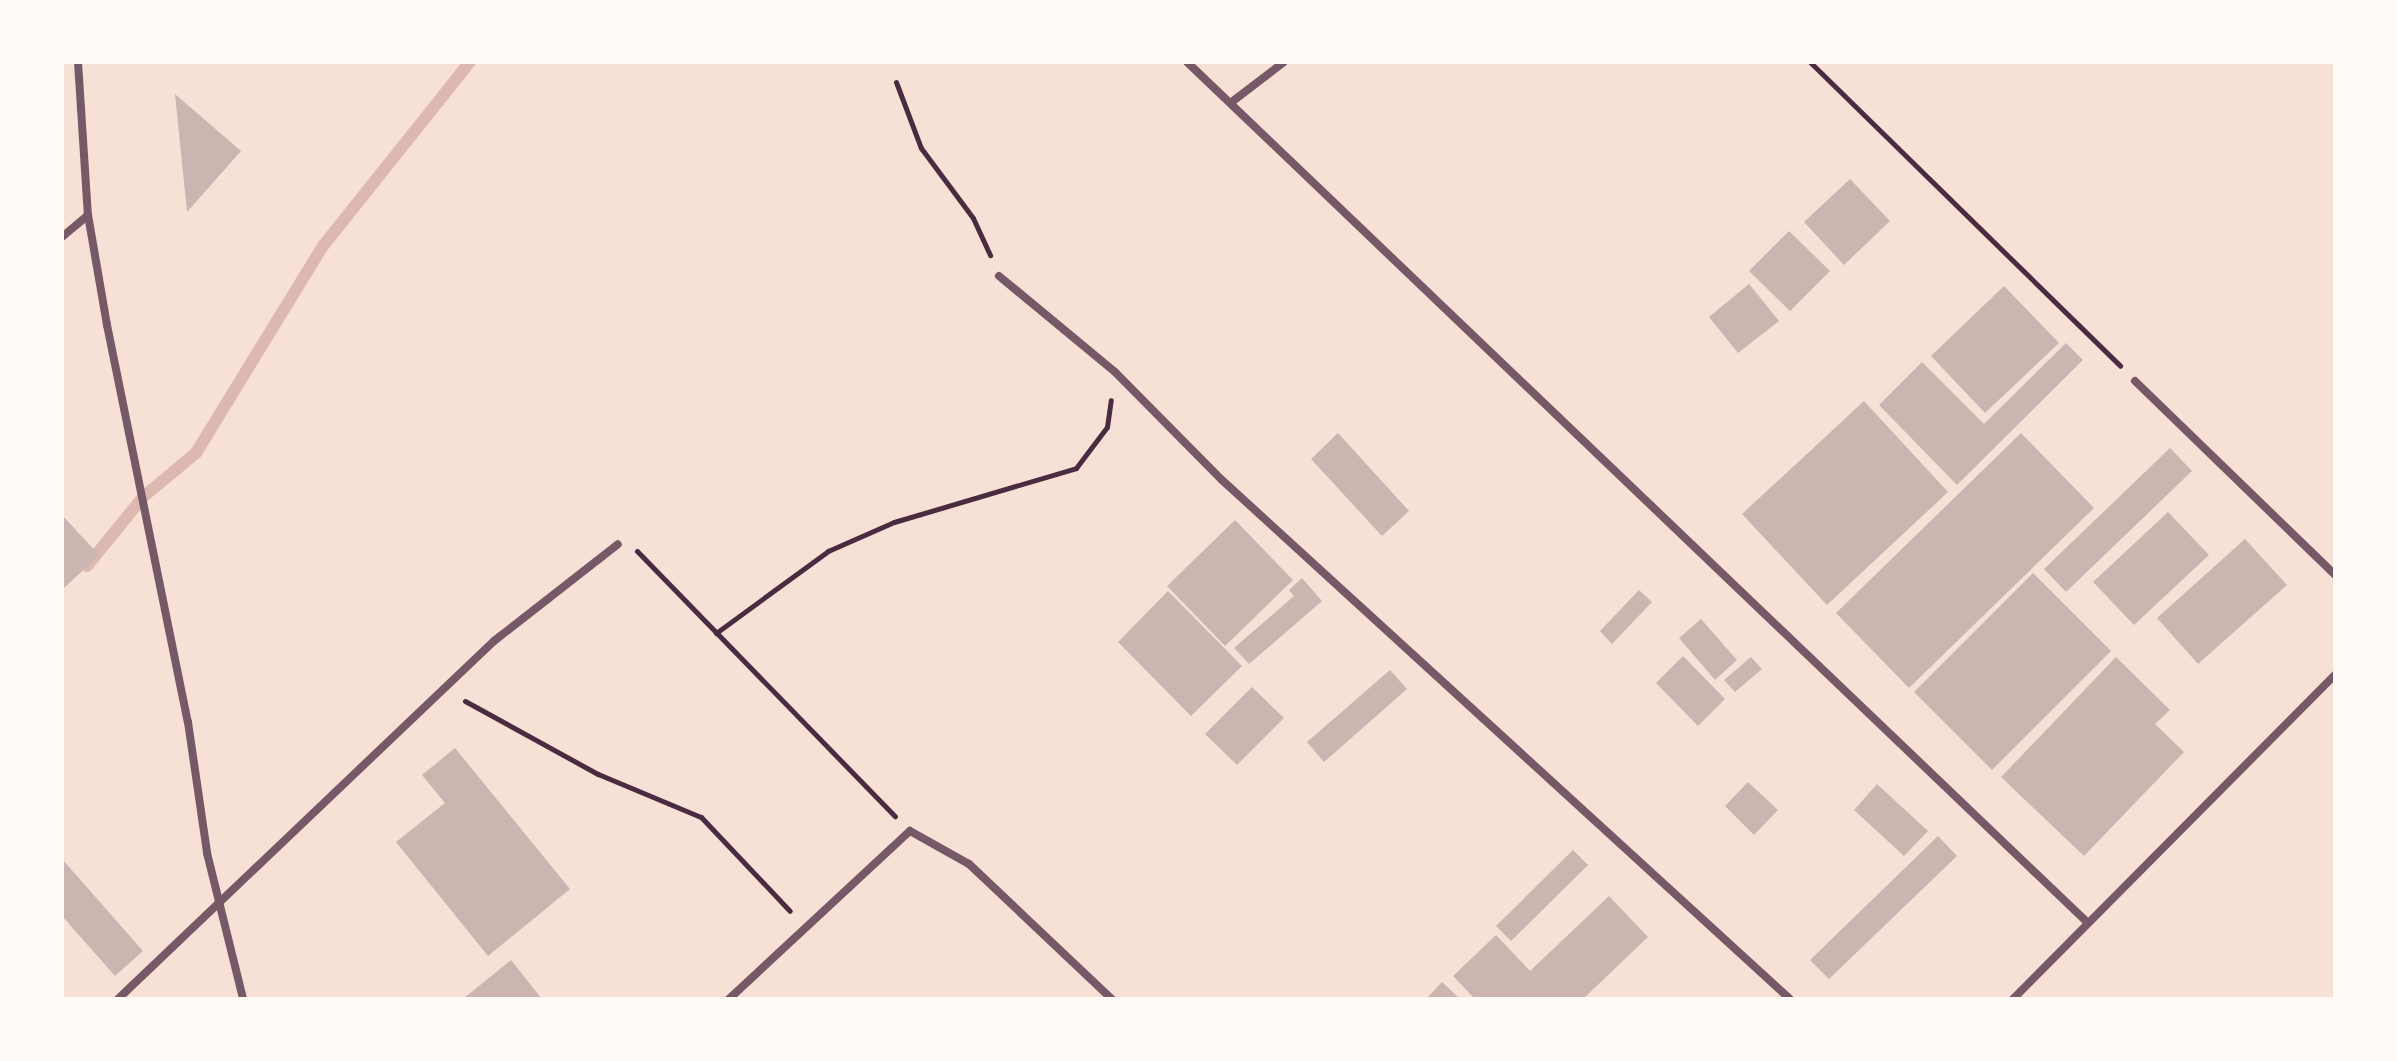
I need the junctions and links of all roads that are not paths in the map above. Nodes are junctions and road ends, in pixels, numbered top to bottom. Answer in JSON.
{"nodes":[{"id":1,"x":78,"y":62,"type":"edge"},
{"id":2,"x":1187,"y":62,"type":"edge"},
{"id":3,"x":1284,"y":62,"type":"edge"},
{"id":4,"x":1233,"y":101,"type":"junction"},
{"id":5,"x":88,"y":215,"type":"junction"},
{"id":6,"x":62,"y":237,"type":"edge"},
{"id":7,"x":999,"y":276,"type":"road end"},
{"id":8,"x":2135,"y":381,"type":"road end"},
{"id":9,"x":618,"y":544,"type":"road end"},
{"id":10,"x":2335,"y":575,"type":"edge"},
{"id":11,"x":2335,"y":675,"type":"edge"},
{"id":12,"x":224,"y":902,"type":"junction"},
{"id":13,"x":2087,"y":922,"type":"junction"},
{"id":14,"x":118,"y":999,"type":"edge"},
{"id":15,"x":243,"y":999,"type":"edge"},
{"id":16,"x":729,"y":999,"type":"edge"},
{"id":17,"x":1112,"y":999,"type":"edge"},
{"id":18,"x":1790,"y":999,"type":"edge"},
{"id":19,"x":2013,"y":999,"type":"edge"}],
"edges":[{"from":1,"to":5,"type":"street"},
{"from":2,"to":4,"type":"street"},
{"from":3,"to":4,"type":"street"},
{"from":4,"to":13,"type":"street"},
{"from":5,"to":6,"type":"street"},
{"from":5,"to":12,"type":"street"},
{"from":7,"to":18,"type":"street"},
{"from":8,"to":10,"type":"street"},
{"from":9,"to":12,"type":"street"},
{"from":11,"to":13,"type":"street"},
{"from":12,"to":14,"type":"street"},
{"from":12,"to":15,"type":"street"},
{"from":13,"to":19,"type":"street"},
{"from":16,"to":17,"type":"street"}]}
